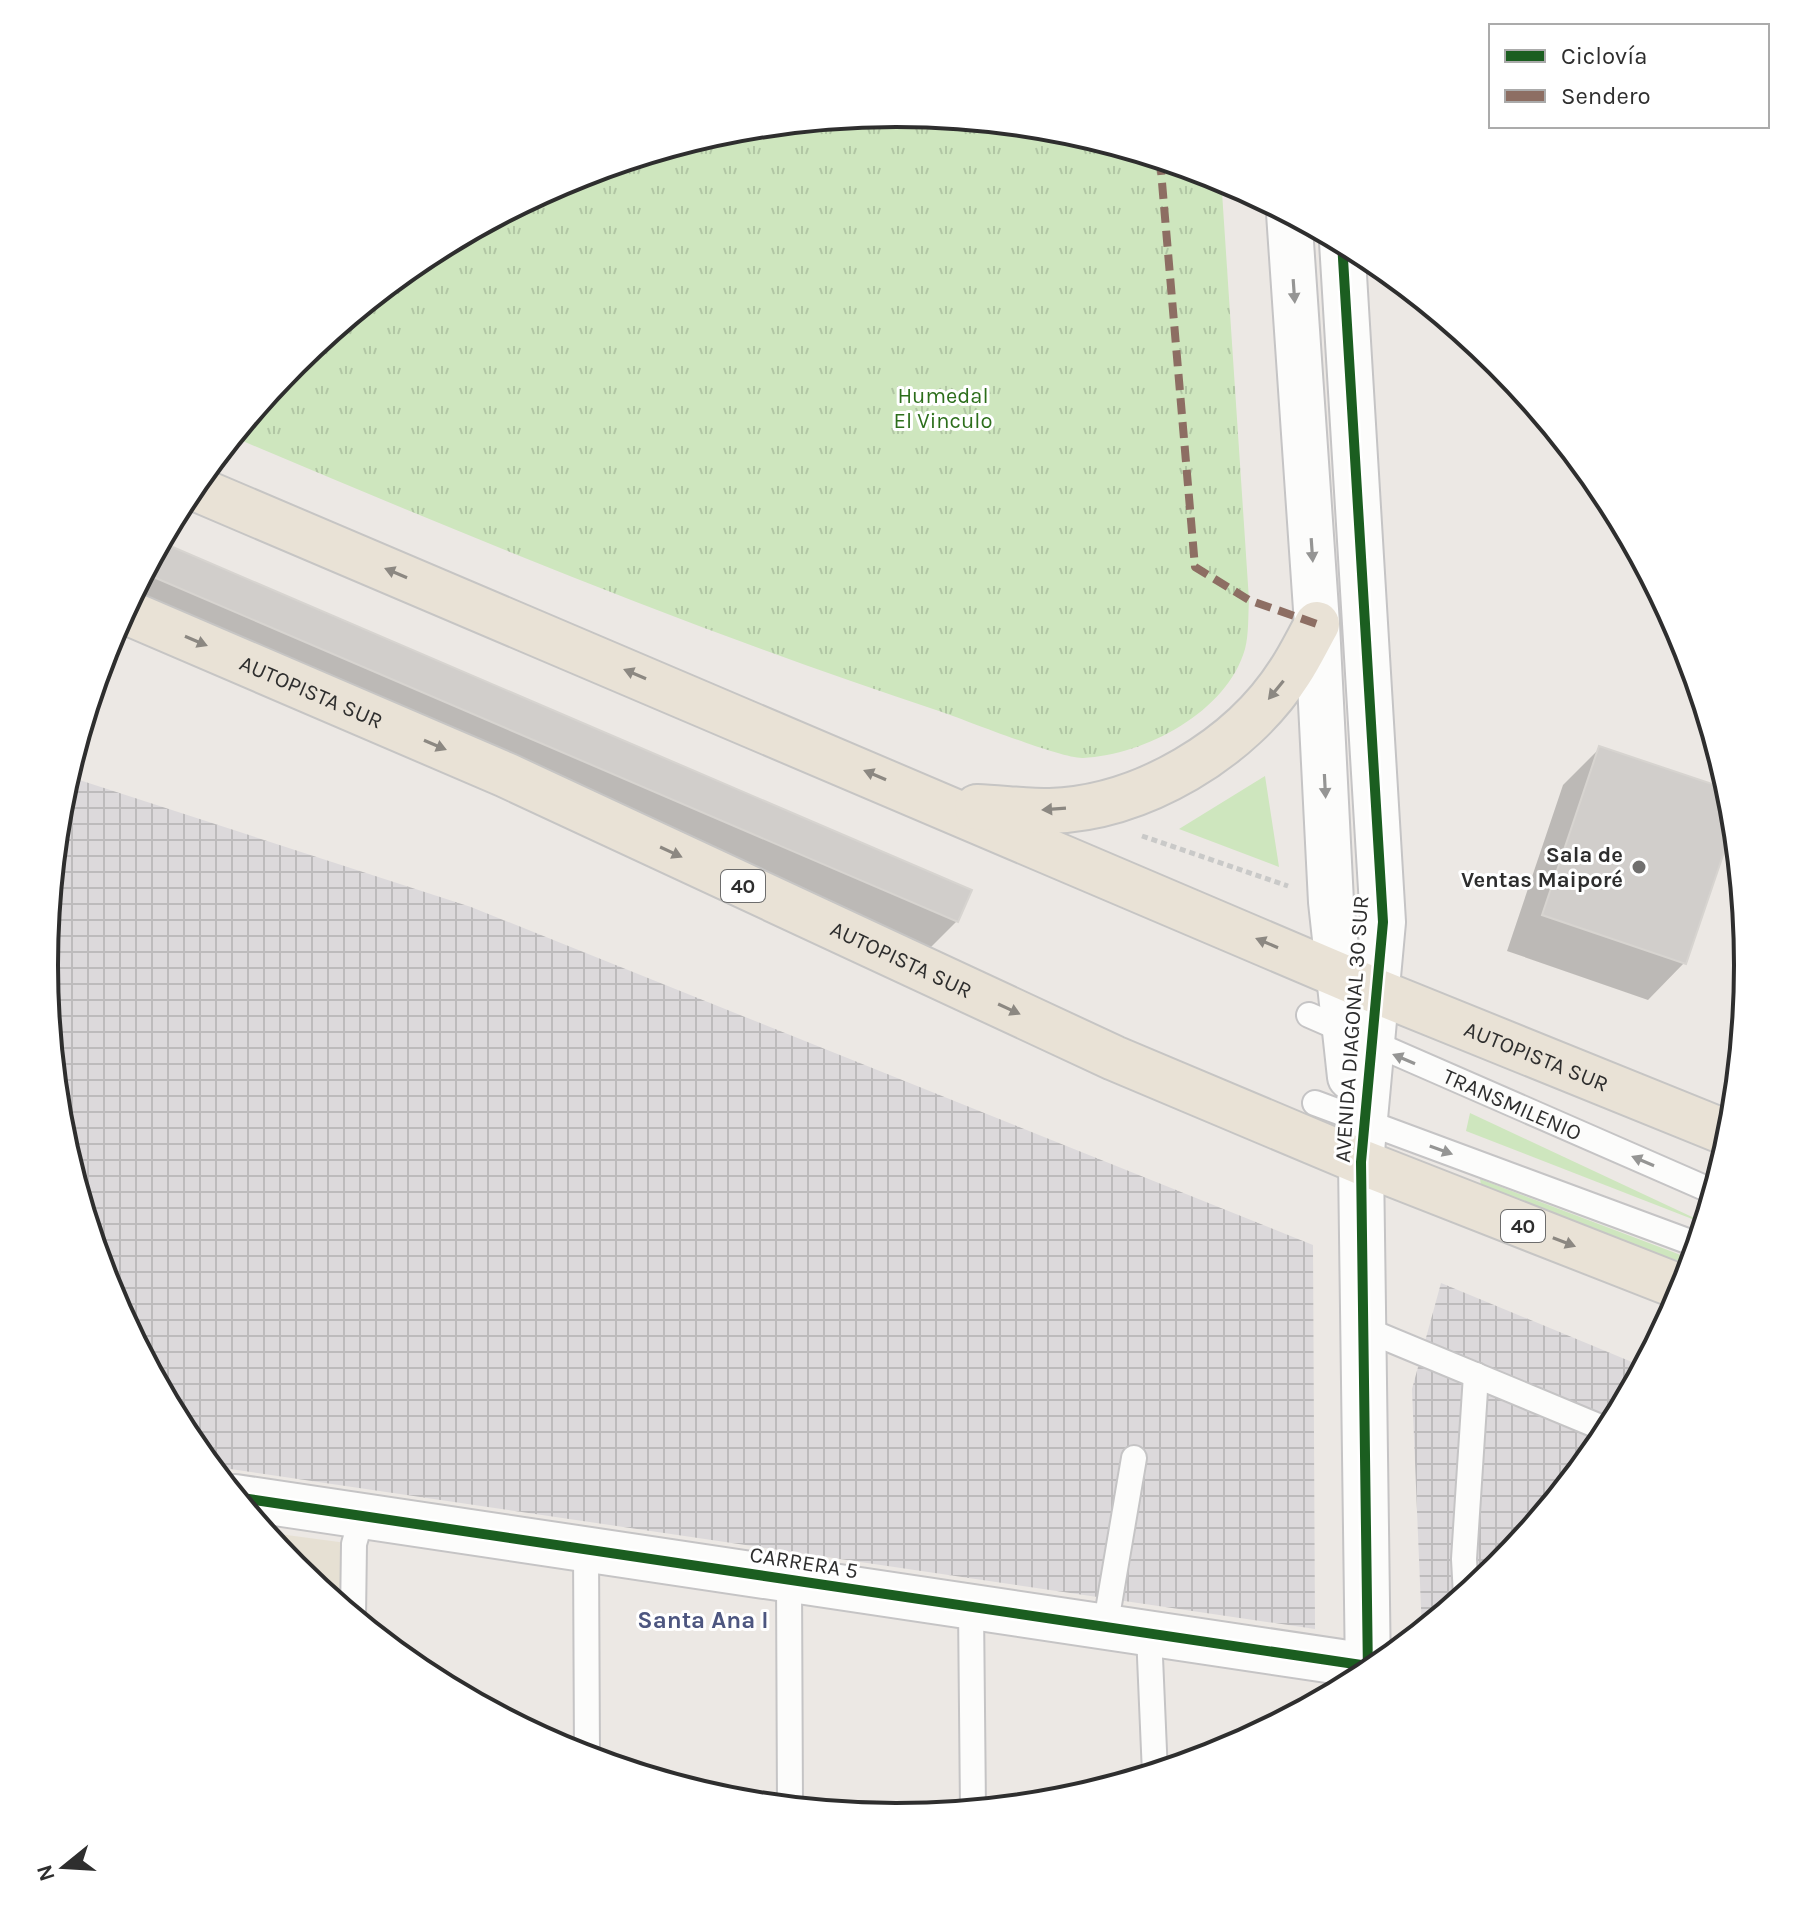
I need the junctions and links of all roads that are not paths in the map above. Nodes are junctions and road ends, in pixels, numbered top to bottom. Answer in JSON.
{"nodes":[{"id":1,"x":1290,"y":225,"type":"edge"},
{"id":2,"x":1343,"y":256,"type":"edge"},
{"id":3,"x":204,"y":492,"type":"edge"},
{"id":4,"x":135,"y":616,"type":"edge"},
{"id":5,"x":1317,"y":624,"type":"junction"},
{"id":6,"x":947,"y":806,"type":"junction"},
{"id":7,"x":1358,"y":982,"type":"junction"},
{"id":8,"x":1342,"y":1031,"type":"junction"},
{"id":9,"x":1349,"y":1126,"type":"junction"},
{"id":10,"x":1719,"y":1130,"type":"edge"},
{"id":11,"x":1705,"y":1188,"type":"edge"},
{"id":12,"x":1688,"y":1242,"type":"edge"},
{"id":13,"x":1672,"y":1283,"type":"edge"},
{"id":14,"x":1362,"y":1328,"type":"junction"},
{"id":15,"x":1476,"y":1375,"type":"junction"},
{"id":16,"x":1597,"y":1426,"type":"edge"},
{"id":17,"x":1134,"y":1458,"type":"dead end"},
{"id":18,"x":250,"y":1499,"type":"edge"},
{"id":19,"x":362,"y":1516,"type":"junction"},
{"id":20,"x":586,"y":1550,"type":"junction"},
{"id":21,"x":789,"y":1580,"type":"junction"},
{"id":22,"x":1465,"y":1581,"type":"edge"},
{"id":23,"x":353,"y":1604,"type":"edge"},
{"id":24,"x":971,"y":1608,"type":"junction"},
{"id":25,"x":1105,"y":1628,"type":"junction"},
{"id":26,"x":1149,"y":1634,"type":"junction"},
{"id":27,"x":1368,"y":1659,"type":"edge"},
{"id":28,"x":1354,"y":1668,"type":"edge"},
{"id":29,"x":587,"y":1744,"type":"edge"},
{"id":30,"x":1155,"y":1763,"type":"edge"},
{"id":31,"x":790,"y":1797,"type":"edge"},
{"id":32,"x":973,"y":1800,"type":"edge"}],
"edges":[{"from":1,"to":5,"type":"street","name":"AVENIDA DIAGONAL 30 SUR","one_way":true},
{"from":2,"to":7,"type":"street","name":"AVENIDA DIAGONAL 30 SUR"},
{"from":6,"to":3,"type":"highway","name":"AUTOPISTA SUR","one_way":true},
{"from":4,"to":9,"type":"highway","name":"AUTOPISTA SUR","number":"40","one_way":true},
{"from":5,"to":6,"type":"highway","one_way":true},
{"from":5,"to":7,"type":"street","name":"AVENIDA DIAGONAL 30 SUR","one_way":true},
{"from":7,"to":6,"type":"highway","name":"AUTOPISTA SUR","one_way":true},
{"from":7,"to":8,"type":"street","name":"AVENIDA DIAGONAL 30 SUR"},
{"from":7,"to":10,"type":"highway","name":"AUTOPISTA SUR"},
{"from":8,"to":9,"type":"street","name":"AVENIDA DIAGONAL 30 SUR"},
{"from":11,"to":8,"type":"lane","name":"TRANSMILENIO","one_way":true},
{"from":9,"to":12,"type":"lane","one_way":true},
{"from":9,"to":13,"type":"highway","name":"AUTOPISTA SUR","number":"40","one_way":true},
{"from":9,"to":14,"type":"street","name":"AVENIDA DIAGONAL 30 SUR"},
{"from":14,"to":15,"type":"lane"},
{"from":14,"to":27,"type":"street","name":"AVENIDA DIAGONAL 30 SUR"},
{"from":15,"to":16,"type":"lane"},
{"from":15,"to":22,"type":"lane"},
{"from":17,"to":25,"type":"lane"},
{"from":18,"to":19,"type":"street","name":"CARRERA 5"},
{"from":19,"to":20,"type":"street","name":"CARRERA 5"},
{"from":19,"to":23,"type":"lane"},
{"from":20,"to":21,"type":"street","name":"CARRERA 5"},
{"from":20,"to":29,"type":"lane"},
{"from":21,"to":24,"type":"street","name":"CARRERA 5"},
{"from":21,"to":31,"type":"lane"},
{"from":24,"to":25,"type":"street","name":"CARRERA 5"},
{"from":24,"to":32,"type":"lane"},
{"from":25,"to":26,"type":"street","name":"CARRERA 5"},
{"from":26,"to":28,"type":"street","name":"CARRERA 5"},
{"from":26,"to":30,"type":"lane"}]}
